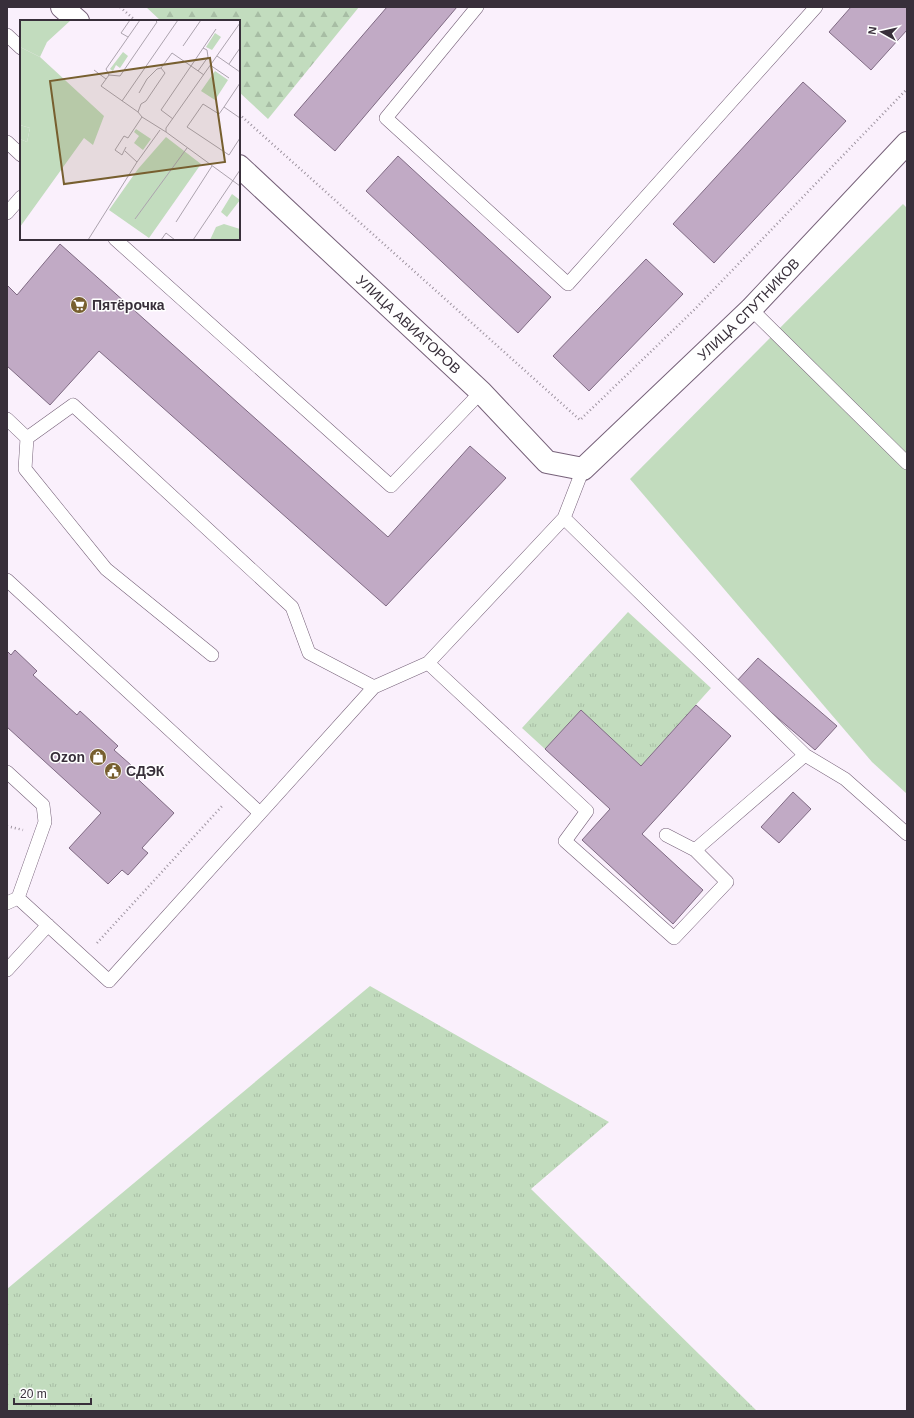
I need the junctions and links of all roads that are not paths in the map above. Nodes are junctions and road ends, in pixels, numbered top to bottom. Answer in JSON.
{"nodes":[{"id":1,"x":62,"y":7,"type":"edge"},
{"id":2,"x":477,"y":7,"type":"edge"},
{"id":3,"x":816,"y":7,"type":"edge"},
{"id":4,"x":77,"y":20,"type":"edge"},
{"id":5,"x":7,"y":35,"type":"edge"},
{"id":6,"x":20,"y":47,"type":"edge"},
{"id":7,"x":7,"y":142,"type":"edge"},
{"id":8,"x":907,"y":143,"type":"edge"},
{"id":9,"x":20,"y":154,"type":"edge"},
{"id":10,"x":240,"y":167,"type":"edge"},
{"id":11,"x":20,"y":198,"type":"edge"},
{"id":12,"x":7,"y":213,"type":"edge"},
{"id":13,"x":116,"y":240,"type":"edge"},
{"id":14,"x":751,"y":309,"type":"junction"},
{"id":15,"x":482,"y":392,"type":"junction"},
{"id":16,"x":7,"y":419,"type":"edge"},
{"id":17,"x":27,"y":438,"type":"junction"},
{"id":18,"x":907,"y":463,"type":"edge"},
{"id":19,"x":583,"y":469,"type":"junction"},
{"id":20,"x":564,"y":518,"type":"junction"},
{"id":21,"x":7,"y":580,"type":"edge"},
{"id":22,"x":212,"y":655,"type":"dead end"},
{"id":23,"x":428,"y":663,"type":"junction"},
{"id":24,"x":374,"y":687,"type":"junction"},
{"id":25,"x":805,"y":755,"type":"junction"},
{"id":26,"x":7,"y":772,"type":"edge"},
{"id":27,"x":260,"y":814,"type":"junction"},
{"id":28,"x":907,"y":834,"type":"edge"},
{"id":29,"x":666,"y":835,"type":"dead end"},
{"id":30,"x":694,"y":850,"type":"junction"},
{"id":31,"x":12,"y":900,"type":"edge"},
{"id":32,"x":48,"y":925,"type":"junction"},
{"id":33,"x":7,"y":970,"type":"edge"}],
"edges":[{"from":1,"to":4,"type":"street"},
{"from":2,"to":3,"type":"lane"},
{"from":5,"to":6,"type":"lane"},
{"from":7,"to":9,"type":"lane"},
{"from":8,"to":14,"type":"street","name":"УЛИЦА СПУТНИКОВ"},
{"from":10,"to":15,"type":"street","name":"УЛИЦА АВИАТОРОВ"},
{"from":11,"to":12,"type":"lane"},
{"from":13,"to":15,"type":"lane"},
{"from":14,"to":18,"type":"lane"},
{"from":14,"to":19,"type":"street","name":"УЛИЦА СПУТНИКОВ"},
{"from":15,"to":19,"type":"street","name":"УЛИЦА АВИАТОРОВ"},
{"from":16,"to":17,"type":"lane"},
{"from":17,"to":22,"type":"lane"},
{"from":17,"to":24,"type":"lane"},
{"from":19,"to":20,"type":"lane"},
{"from":20,"to":23,"type":"lane"},
{"from":20,"to":25,"type":"lane"},
{"from":21,"to":27,"type":"lane"},
{"from":23,"to":24,"type":"lane"},
{"from":23,"to":30,"type":"lane"},
{"from":24,"to":27,"type":"lane"},
{"from":25,"to":28,"type":"lane"},
{"from":25,"to":30,"type":"lane"},
{"from":26,"to":31,"type":"lane"},
{"from":27,"to":32,"type":"lane"},
{"from":29,"to":30,"type":"lane"},
{"from":31,"to":32,"type":"lane"},
{"from":32,"to":33,"type":"lane"}]}
